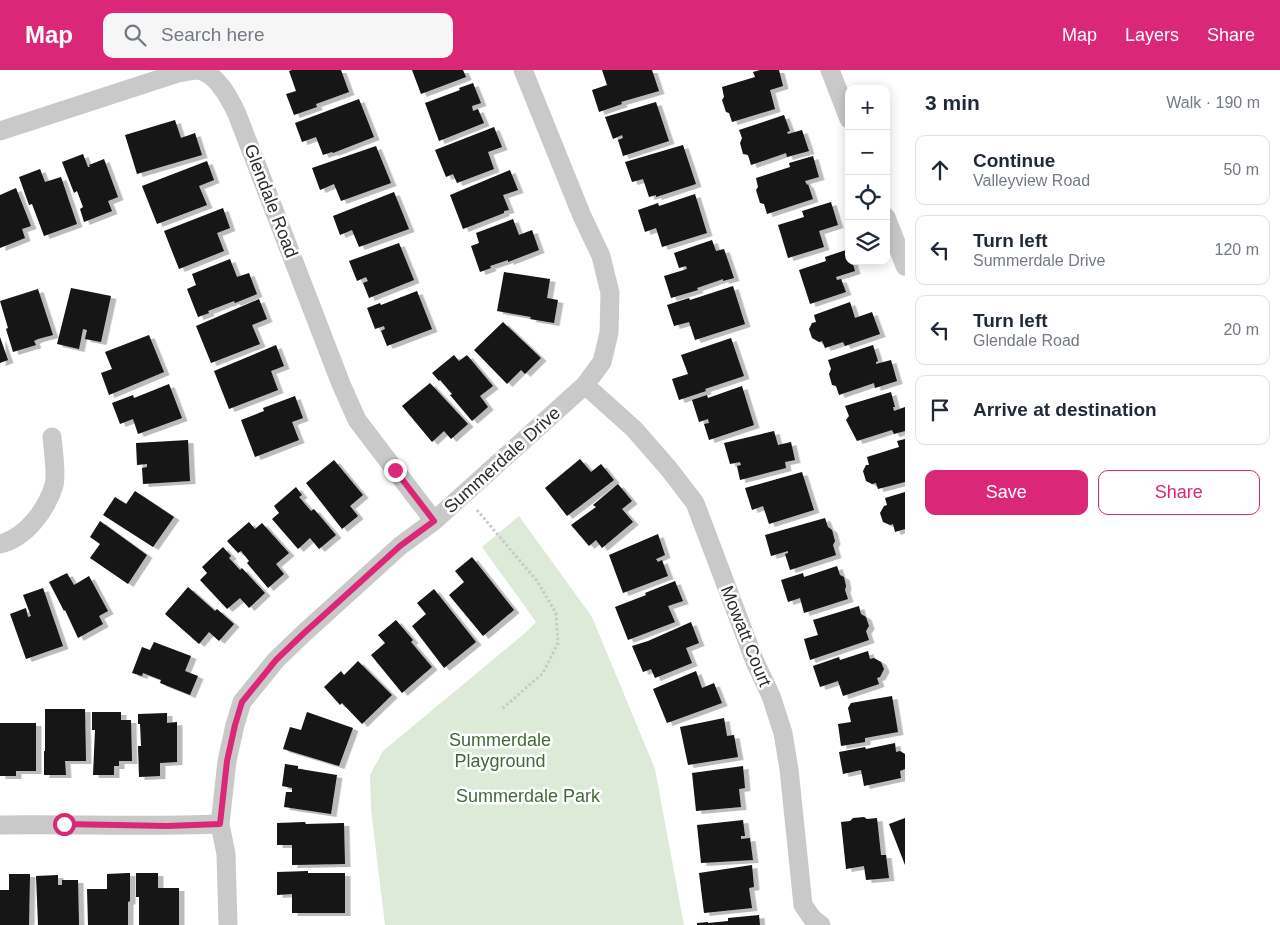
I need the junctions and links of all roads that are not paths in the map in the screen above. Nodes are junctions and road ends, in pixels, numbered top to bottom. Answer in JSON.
{"nodes":[{"id":1,"x":523,"y":70,"type":"edge"},
{"id":2,"x":830,"y":70,"type":"edge"},
{"id":3,"x":845,"y":109,"type":"edge"},
{"id":4,"x":0,"y":131,"type":"edge"},
{"id":5,"x":887,"y":220,"type":"edge"},
{"id":6,"x":905,"y":266,"type":"edge"},
{"id":7,"x":585,"y":385,"type":"junction"},
{"id":8,"x":52,"y":437,"type":"dead end"},
{"id":9,"x":434,"y":521,"type":"junction"},
{"id":10,"x":0,"y":544,"type":"edge"},
{"id":11,"x":220,"y":824,"type":"junction"},
{"id":12,"x":0,"y":825,"type":"edge"},
{"id":13,"x":228,"y":925,"type":"edge"},
{"id":14,"x":821,"y":925,"type":"edge"}],
"edges":[{"from":1,"to":7,"type":"street","name":"Summerdale Drive"},
{"from":2,"to":3,"type":"street"},
{"from":4,"to":9,"type":"street","name":"Glendale Road"},
{"from":5,"to":6,"type":"street"},
{"from":7,"to":9,"type":"street","name":"Summerdale Drive"},
{"from":7,"to":14,"type":"street","name":"Mowatt Court"},
{"from":8,"to":10,"type":"street"},
{"from":9,"to":11,"type":"street","name":"Summerdale Drive"},
{"from":11,"to":12,"type":"street"},
{"from":11,"to":13,"type":"street","name":"Summerdale Drive"}]}
